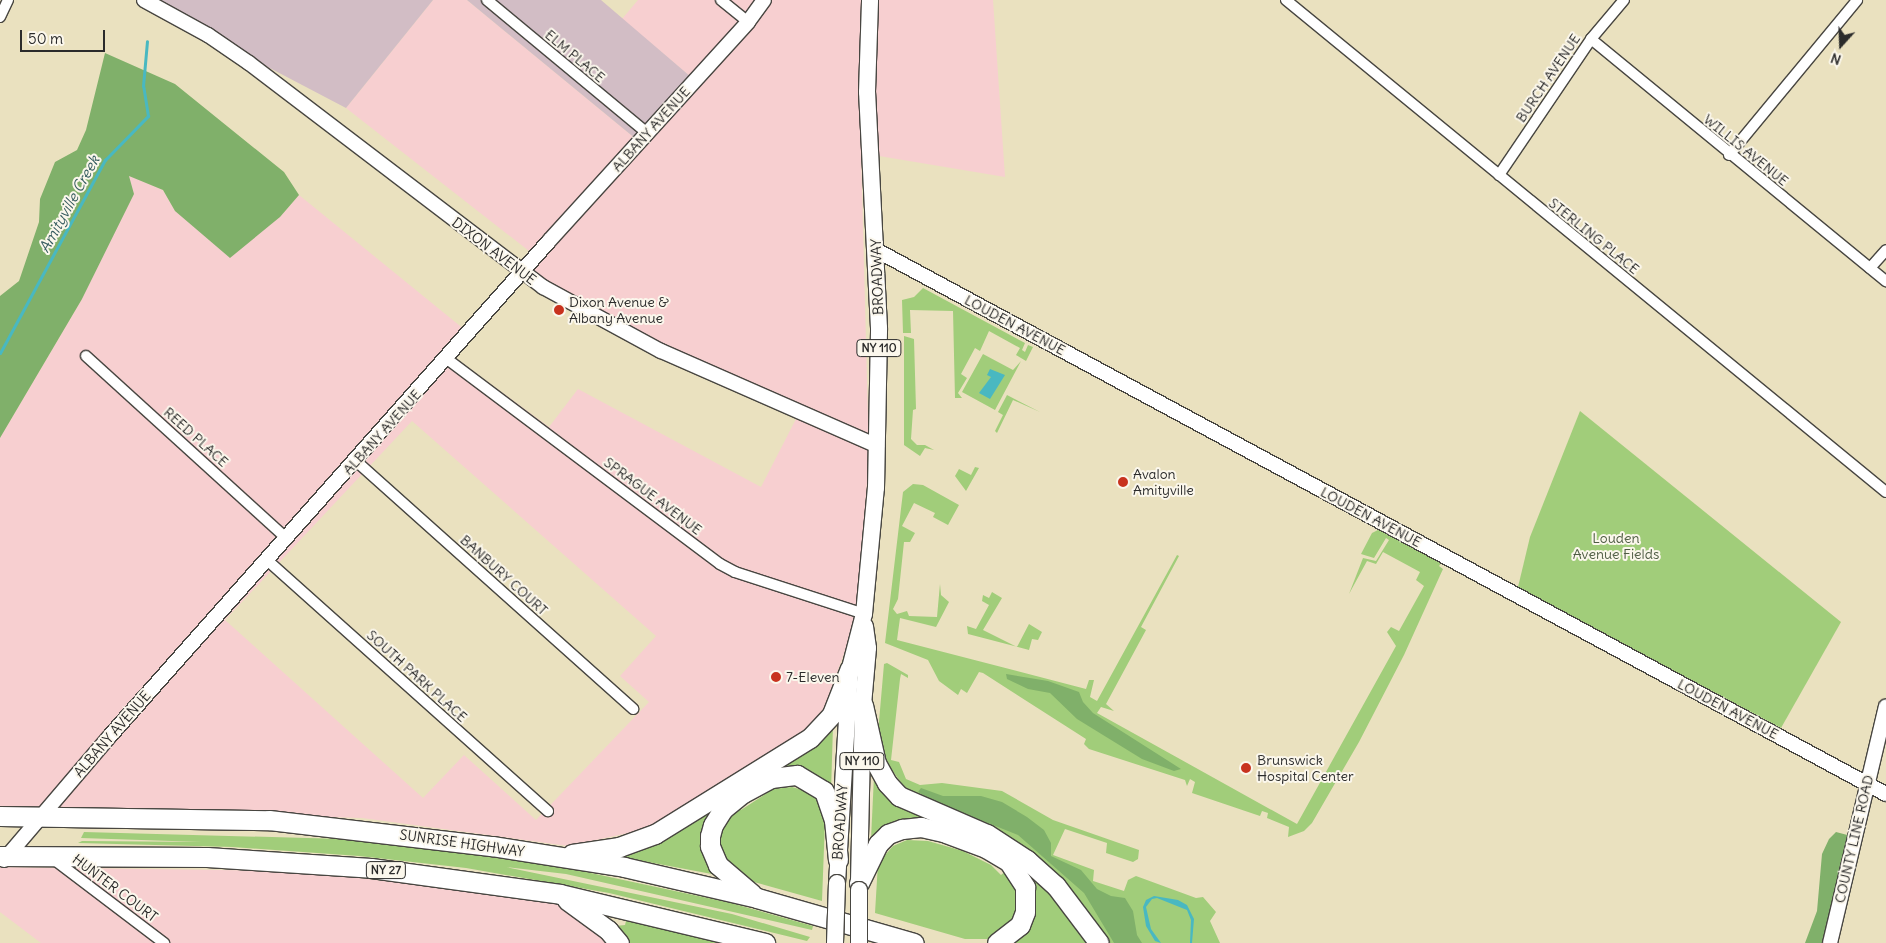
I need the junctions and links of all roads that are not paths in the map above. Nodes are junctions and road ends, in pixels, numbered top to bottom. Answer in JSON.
{"nodes":[{"id":1,"x":8,"y":0,"type":"edge"},
{"id":2,"x":144,"y":0,"type":"edge"},
{"id":3,"x":486,"y":0,"type":"edge"},
{"id":4,"x":721,"y":0,"type":"edge"},
{"id":5,"x":764,"y":0,"type":"edge"},
{"id":6,"x":870,"y":0,"type":"edge"},
{"id":7,"x":1286,"y":0,"type":"edge"},
{"id":8,"x":1624,"y":0,"type":"edge"},
{"id":9,"x":1857,"y":0,"type":"edge"},
{"id":10,"x":0,"y":18,"type":"edge"},
{"id":11,"x":748,"y":22,"type":"junction"},
{"id":12,"x":1591,"y":39,"type":"junction"},
{"id":13,"x":647,"y":134,"type":"junction"},
{"id":14,"x":1729,"y":155,"type":"junction"},
{"id":15,"x":1498,"y":175,"type":"junction"},
{"id":16,"x":876,"y":250,"type":"junction"},
{"id":17,"x":1886,"y":250,"type":"edge"},
{"id":18,"x":1870,"y":268,"type":"junction"},
{"id":19,"x":521,"y":272,"type":"junction"},
{"id":20,"x":1886,"y":281,"type":"edge"},
{"id":21,"x":86,"y":356,"type":"dead end"},
{"id":22,"x":447,"y":359,"type":"junction"},
{"id":23,"x":877,"y":446,"type":"junction"},
{"id":24,"x":356,"y":461,"type":"junction"},
{"id":25,"x":1886,"y":492,"type":"edge"},
{"id":26,"x":287,"y":539,"type":"junction"},
{"id":27,"x":267,"y":560,"type":"junction"},
{"id":28,"x":864,"y":614,"type":"junction"},
{"id":29,"x":850,"y":668,"type":"junction"},
{"id":30,"x":863,"y":704,"type":"junction"},
{"id":31,"x":1886,"y":707,"type":"edge"},
{"id":32,"x":634,"y":709,"type":"dead end"},
{"id":33,"x":1867,"y":784,"type":"junction"},
{"id":34,"x":1886,"y":794,"type":"edge"},
{"id":35,"x":548,"y":811,"type":"dead end"},
{"id":36,"x":0,"y":816,"type":"edge"},
{"id":37,"x":40,"y":816,"type":"junction"},
{"id":38,"x":49,"y":856,"type":"junction"},
{"id":39,"x":554,"y":856,"type":"junction"},
{"id":40,"x":3,"y":859,"type":"edge"},
{"id":41,"x":838,"y":860,"type":"junction"},
{"id":42,"x":859,"y":886,"type":"junction"},
{"id":43,"x":560,"y":894,"type":"junction"},
{"id":44,"x":757,"y":898,"type":"junction"},
{"id":45,"x":164,"y":943,"type":"edge"},
{"id":46,"x":619,"y":943,"type":"edge"},
{"id":47,"x":765,"y":943,"type":"edge"},
{"id":48,"x":835,"y":943,"type":"edge"},
{"id":49,"x":858,"y":943,"type":"edge"},
{"id":50,"x":914,"y":943,"type":"edge"},
{"id":51,"x":997,"y":943,"type":"edge"},
{"id":52,"x":1099,"y":943,"type":"edge"},
{"id":53,"x":1830,"y":943,"type":"edge"}],
"edges":[{"from":1,"to":10,"type":"street"},
{"from":2,"to":19,"type":"street","name":"DIXON AVENUE"},
{"from":3,"to":13,"type":"street","name":"ELM PLACE"},
{"from":4,"to":11,"type":"street"},
{"from":5,"to":11,"type":"street","name":"ALBANY AVENUE"},
{"from":6,"to":16,"type":"main road","name":"BROADWAY","number":"NY 110"},
{"from":7,"to":15,"type":"street","name":"STERLING PLACE"},
{"from":8,"to":12,"type":"street","name":"BURCH AVENUE"},
{"from":9,"to":14,"type":"street"},
{"from":11,"to":13,"type":"street","name":"ALBANY AVENUE"},
{"from":12,"to":14,"type":"street","name":"WILLIS AVENUE"},
{"from":12,"to":15,"type":"street","name":"BURCH AVENUE"},
{"from":13,"to":19,"type":"street","name":"ALBANY AVENUE"},
{"from":14,"to":18,"type":"street","name":"WILLIS AVENUE"},
{"from":15,"to":25,"type":"street","name":"STERLING PLACE"},
{"from":16,"to":23,"type":"main road","name":"BROADWAY","number":"NY 110"},
{"from":16,"to":33,"type":"street","name":"LOUDEN AVENUE"},
{"from":17,"to":18,"type":"street"},
{"from":18,"to":20,"type":"street","name":"WILLIS AVENUE"},
{"from":19,"to":22,"type":"street","name":"ALBANY AVENUE"},
{"from":19,"to":23,"type":"street","name":"DIXON AVENUE"},
{"from":21,"to":26,"type":"street","name":"REED PLACE"},
{"from":22,"to":24,"type":"street","name":"ALBANY AVENUE"},
{"from":22,"to":28,"type":"street","name":"SPRAGUE AVENUE"},
{"from":23,"to":28,"type":"main road","name":"BROADWAY","number":"NY 110"},
{"from":24,"to":26,"type":"street","name":"ALBANY AVENUE"},
{"from":24,"to":32,"type":"street","name":"BANBURY COURT"},
{"from":26,"to":27,"type":"street","name":"ALBANY AVENUE"},
{"from":27,"to":35,"type":"street","name":"SOUTH PARK PLACE"},
{"from":27,"to":37,"type":"street","name":"ALBANY AVENUE"},
{"from":28,"to":29,"type":"main road","name":"BROADWAY","number":"NY 110"},
{"from":28,"to":30,"type":"main road","name":"BROADWAY","number":"NY 110"},
{"from":29,"to":39,"type":"highway"},
{"from":29,"to":41,"type":"main road","name":"BROADWAY","number":"NY 110"},
{"from":30,"to":42,"type":"main road","name":"BROADWAY","number":"NY 110"},
{"from":30,"to":52,"type":"highway"},
{"from":31,"to":33,"type":"street","name":"COUNTY LINE ROAD"},
{"from":33,"to":34,"type":"street","name":"LOUDEN AVENUE"},
{"from":33,"to":53,"type":"street","name":"COUNTY LINE ROAD"},
{"from":36,"to":37,"type":"highway","name":"SUNRISE HIGHWAY"},
{"from":37,"to":39,"type":"highway","name":"SUNRISE HIGHWAY"},
{"from":37,"to":40,"type":"street","name":"ALBANY AVENUE"},
{"from":38,"to":40,"type":"highway","number":"NY 27"},
{"from":38,"to":43,"type":"highway","number":"NY 27"},
{"from":38,"to":45,"type":"street","name":"HUNTER COURT"},
{"from":39,"to":44,"type":"highway","name":"SUNRISE HIGHWAY"},
{"from":41,"to":44,"type":"highway"},
{"from":41,"to":48,"type":"main road","name":"BROADWAY","number":"NY 110","bridge":true},
{"from":42,"to":49,"type":"main road","name":"BROADWAY","number":"NY 110","bridge":true},
{"from":42,"to":51,"type":"highway"},
{"from":43,"to":46,"type":"highway"},
{"from":43,"to":47,"type":"highway","number":"NY 27"},
{"from":44,"to":50,"type":"highway","name":"SUNRISE HIGHWAY"}]}
